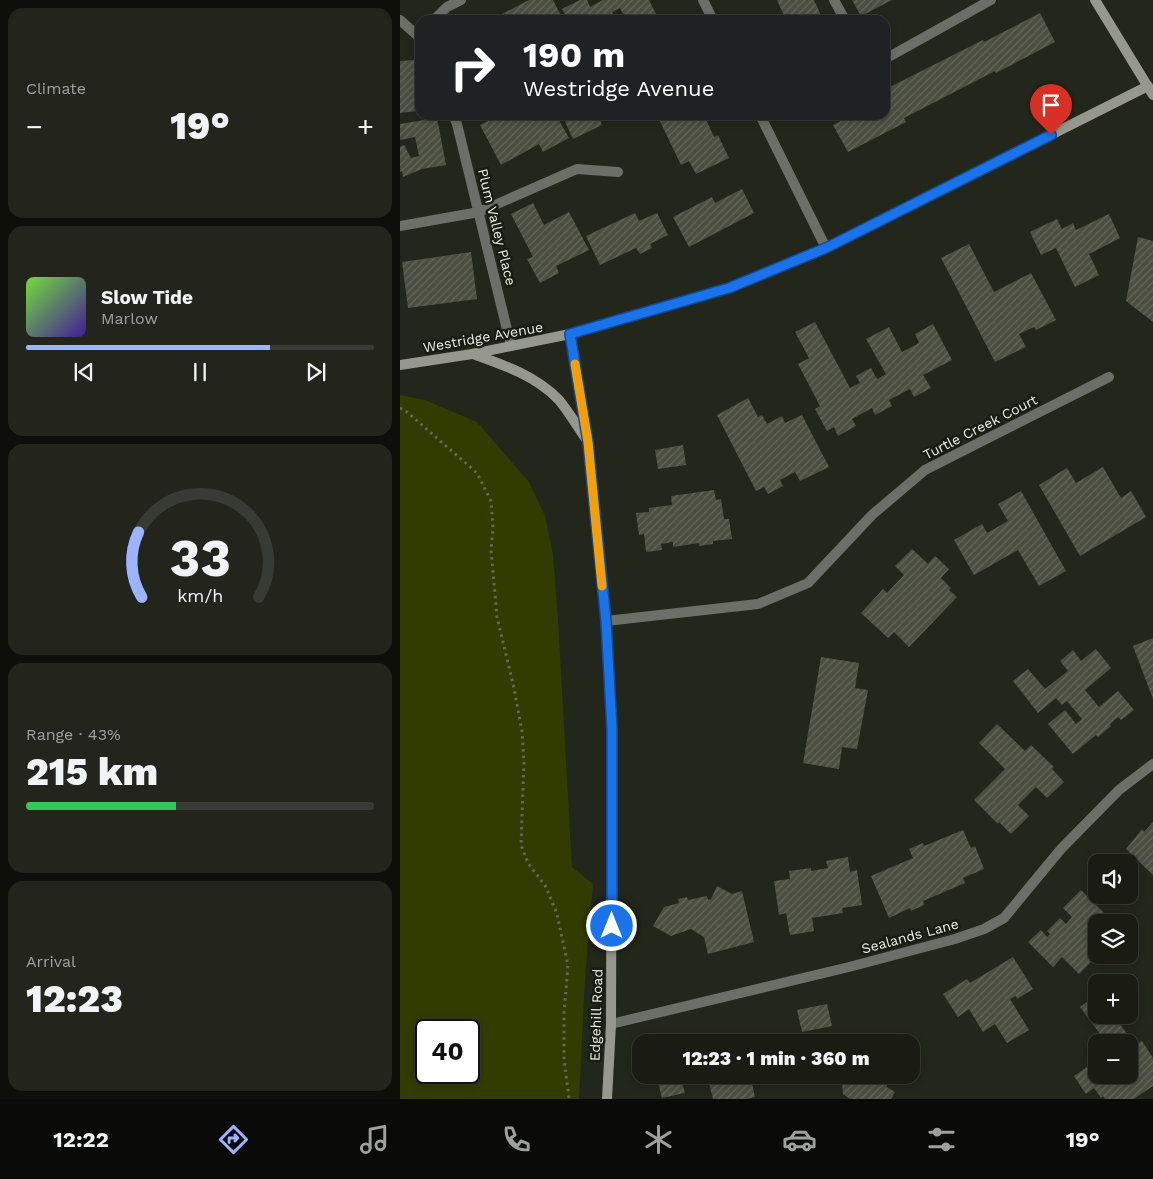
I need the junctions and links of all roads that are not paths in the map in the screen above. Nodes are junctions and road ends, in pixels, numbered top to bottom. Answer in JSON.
{"nodes":[{"id":1,"x":460,"y":0,"type":"edge"},
{"id":2,"x":703,"y":0,"type":"edge"},
{"id":3,"x":834,"y":0,"type":"edge"},
{"id":4,"x":991,"y":0,"type":"edge"},
{"id":5,"x":1095,"y":0,"type":"edge"},
{"id":6,"x":439,"y":15,"type":"edge"},
{"id":7,"x":710,"y":15,"type":"edge"},
{"id":8,"x":842,"y":15,"type":"edge"},
{"id":9,"x":400,"y":20,"type":"edge"},
{"id":10,"x":415,"y":33,"type":"edge"},
{"id":11,"x":890,"y":55,"type":"edge"},
{"id":12,"x":1150,"y":90,"type":"edge"},
{"id":13,"x":455,"y":120,"type":"edge"},
{"id":14,"x":762,"y":120,"type":"edge"},
{"id":15,"x":618,"y":172,"type":"dead end"},
{"id":16,"x":478,"y":212,"type":"junction"},
{"id":17,"x":400,"y":226,"type":"edge"},
{"id":18,"x":826,"y":248,"type":"junction"},
{"id":19,"x":570,"y":334,"type":"junction"},
{"id":20,"x":511,"y":346,"type":"junction"},
{"id":21,"x":472,"y":354,"type":"junction"},
{"id":22,"x":400,"y":365,"type":"edge"},
{"id":23,"x":1109,"y":377,"type":"dead end"},
{"id":24,"x":588,"y":442,"type":"junction"},
{"id":25,"x":606,"y":621,"type":"junction"},
{"id":26,"x":1153,"y":764,"type":"edge"},
{"id":27,"x":611,"y":1024,"type":"junction"},
{"id":28,"x":607,"y":1099,"type":"edge"}],
"edges":[{"from":1,"to":6,"type":"street"},
{"from":2,"to":7,"type":"street"},
{"from":3,"to":8,"type":"street"},
{"from":4,"to":11,"type":"street"},
{"from":5,"to":12,"type":"street"},
{"from":9,"to":10,"type":"street"},
{"from":12,"to":18,"type":"street","name":"Westridge Avenue"},
{"from":13,"to":16,"type":"street","name":"Plum Valley Place"},
{"from":14,"to":18,"type":"street"},
{"from":15,"to":16,"type":"street"},
{"from":16,"to":17,"type":"street"},
{"from":16,"to":20,"type":"street","name":"Plum Valley Place"},
{"from":18,"to":19,"type":"street","name":"Westridge Avenue"},
{"from":19,"to":20,"type":"street","name":"Westridge Avenue"},
{"from":19,"to":24,"type":"street","name":"Edgehill Road"},
{"from":20,"to":21,"type":"street","name":"Westridge Avenue"},
{"from":21,"to":22,"type":"street","name":"Westridge Avenue"},
{"from":21,"to":24,"type":"street"},
{"from":23,"to":25,"type":"street","name":"Turtle Creek Court"},
{"from":24,"to":25,"type":"street","name":"Edgehill Road"},
{"from":25,"to":27,"type":"street","name":"Edgehill Road"},
{"from":26,"to":27,"type":"street","name":"Sealands Lane"},
{"from":27,"to":28,"type":"street","name":"Edgehill Road"}]}
